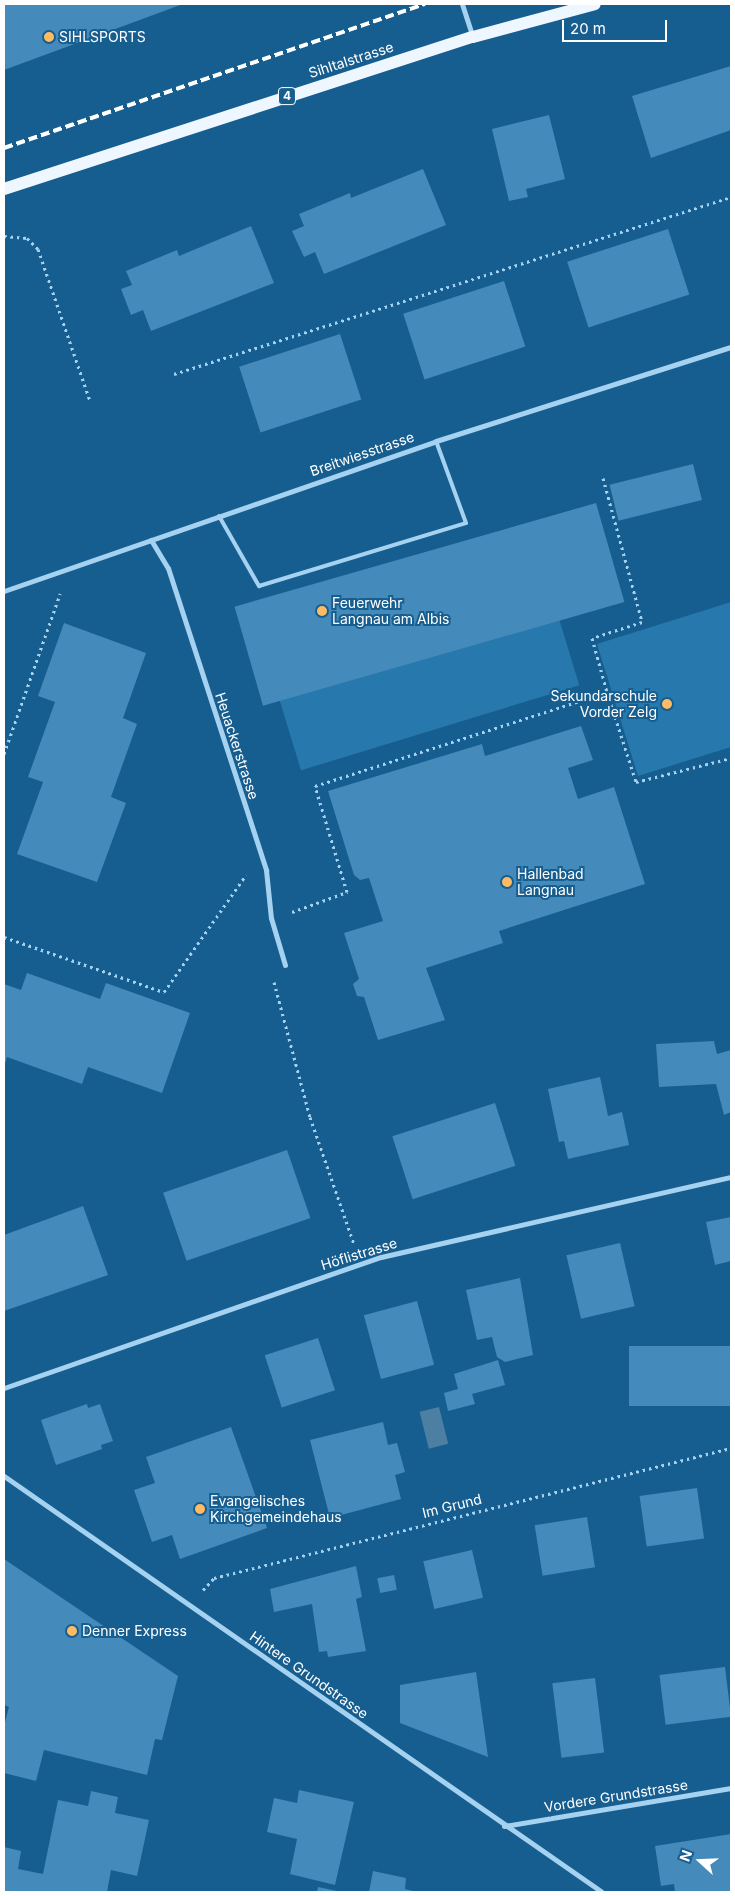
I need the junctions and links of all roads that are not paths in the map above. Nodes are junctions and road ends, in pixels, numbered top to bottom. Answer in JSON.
{"nodes":[{"id":1,"x":462,"y":4,"type":"edge"},
{"id":2,"x":595,"y":4,"type":"edge"},
{"id":3,"x":473,"y":37,"type":"junction"},
{"id":4,"x":4,"y":189,"type":"edge"},
{"id":5,"x":731,"y":347,"type":"edge"},
{"id":6,"x":436,"y":441,"type":"junction"},
{"id":7,"x":219,"y":516,"type":"junction"},
{"id":8,"x":151,"y":540,"type":"junction"},
{"id":9,"x":4,"y":591,"type":"edge"},
{"id":10,"x":285,"y":965,"type":"road end"},
{"id":11,"x":731,"y":1176,"type":"edge"},
{"id":12,"x":4,"y":1388,"type":"edge"},
{"id":13,"x":4,"y":1476,"type":"edge"},
{"id":14,"x":731,"y":1788,"type":"edge"},
{"id":15,"x":504,"y":1826,"type":"junction"},
{"id":16,"x":602,"y":1892,"type":"edge"}],
"edges":[{"from":1,"to":3,"type":"street"},
{"from":2,"to":3,"type":"main road","name":"Sihltalstrasse","number":"4"},
{"from":3,"to":4,"type":"main road","name":"Sihltalstrasse","number":"4"},
{"from":5,"to":6,"type":"street","name":"Breitwiesstrasse"},
{"from":6,"to":7,"type":"street","name":"Breitwiesstrasse"},
{"from":6,"to":7,"type":"lane"},
{"from":7,"to":8,"type":"street","name":"Breitwiesstrasse"},
{"from":8,"to":9,"type":"street","name":"Breitwiesstrasse"},
{"from":8,"to":10,"type":"street","name":"Heuackerstrasse"},
{"from":11,"to":12,"type":"street","name":"Höflistrasse"},
{"from":13,"to":15,"type":"street","name":"Hintere Grundstrasse"},
{"from":14,"to":15,"type":"street","name":"Vordere Grundstrasse"},
{"from":15,"to":16,"type":"street","name":"Hintere Grundstrasse"}]}
